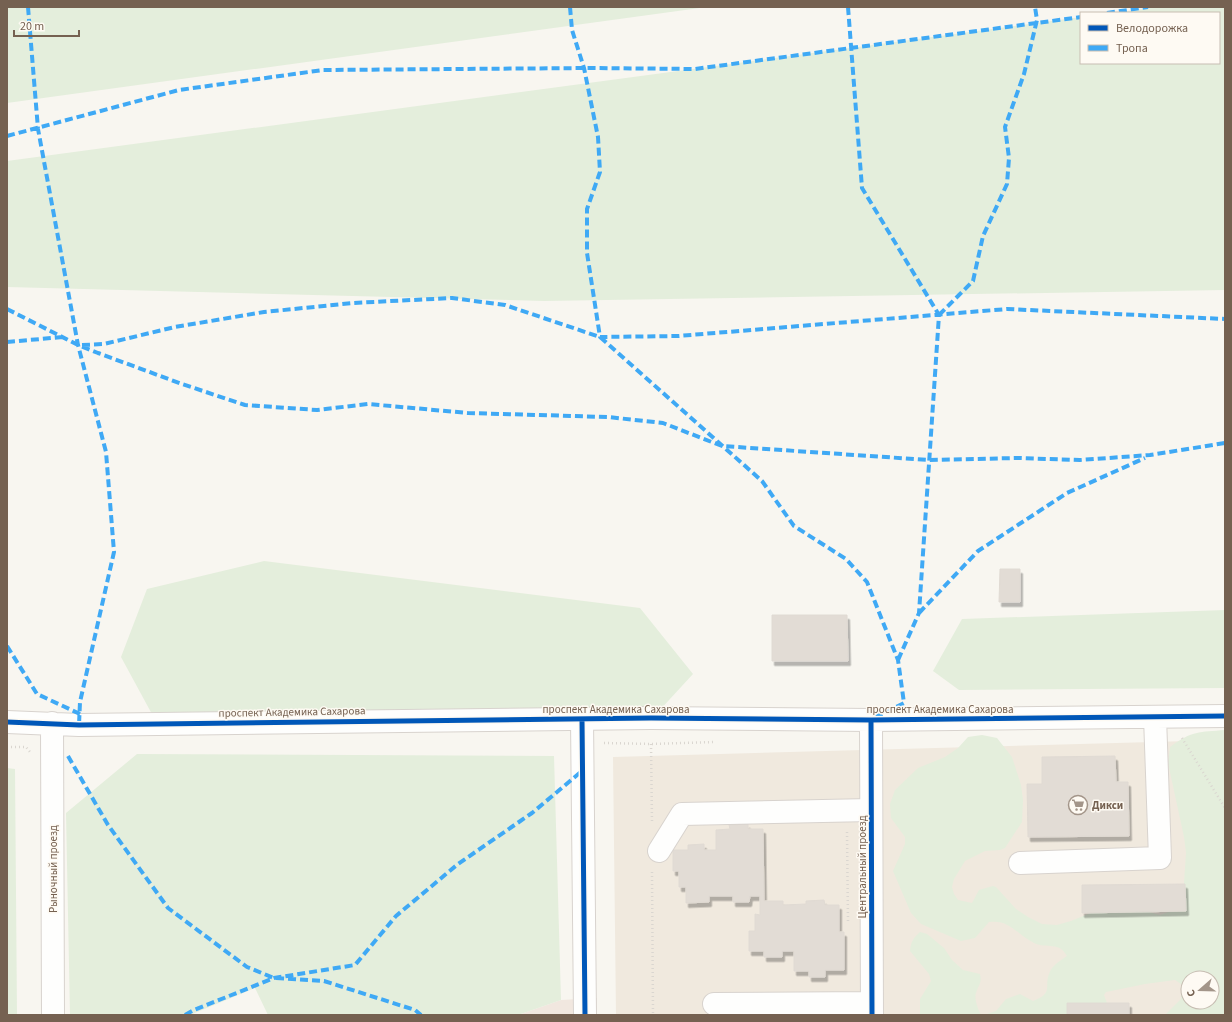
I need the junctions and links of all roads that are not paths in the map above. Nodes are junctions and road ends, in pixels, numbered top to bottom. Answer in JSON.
{"nodes":[{"id":1,"x":1225,"y":716,"type":"edge"},
{"id":2,"x":1155,"y":717,"type":"junction"},
{"id":3,"x":582,"y":719,"type":"junction"},
{"id":4,"x":871,"y":720,"type":"junction"},
{"id":5,"x":7,"y":722,"type":"edge"},
{"id":6,"x":52,"y":723,"type":"junction"},
{"id":7,"x":871,"y":810,"type":"junction"},
{"id":8,"x":659,"y":851,"type":"dead end"},
{"id":9,"x":1020,"y":863,"type":"dead end"},
{"id":10,"x":714,"y":1004,"type":"dead end"},
{"id":11,"x":872,"y":1009,"type":"edge"},
{"id":12,"x":53,"y":1015,"type":"edge"},
{"id":13,"x":585,"y":1015,"type":"edge"}],
"edges":[{"from":1,"to":2,"type":"street","name":"проспект Академика Сахарова"},
{"from":2,"to":4,"type":"street","name":"проспект Академика Сахарова"},
{"from":2,"to":9,"type":"street"},
{"from":3,"to":4,"type":"street","name":"проспект Академика Сахарова"},
{"from":3,"to":6,"type":"street","name":"проспект Академика Сахарова"},
{"from":3,"to":13,"type":"street"},
{"from":4,"to":7,"type":"street","name":"Центральный проезд"},
{"from":5,"to":6,"type":"street","name":"проспект Академика Сахарова"},
{"from":6,"to":12,"type":"street","name":"Рыночный проезд"},
{"from":7,"to":8,"type":"street"},
{"from":7,"to":11,"type":"street","name":"Центральный проезд"},
{"from":10,"to":11,"type":"street"}]}
